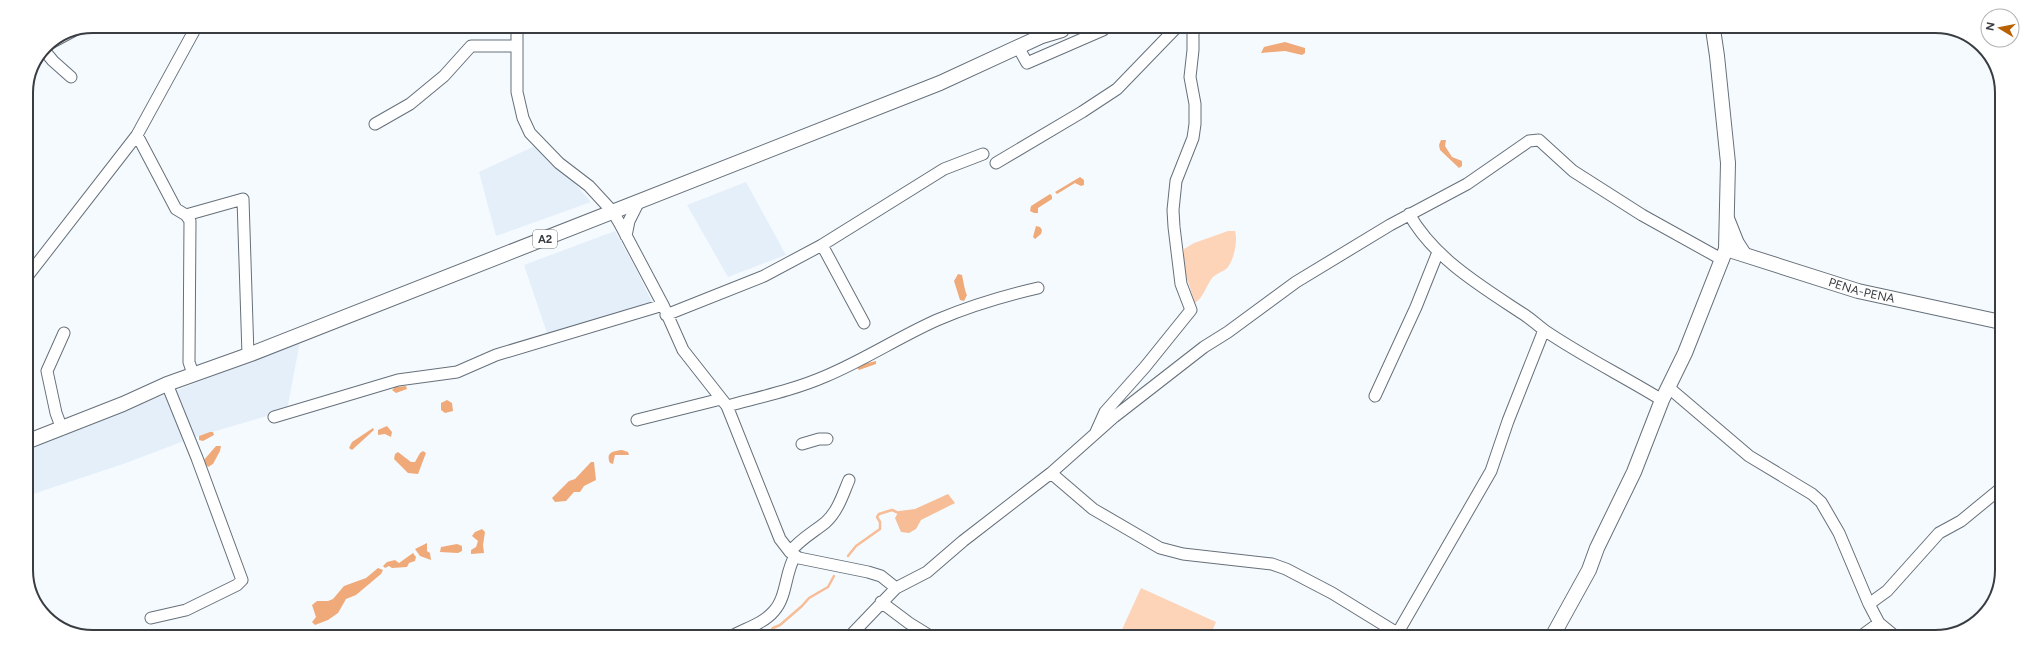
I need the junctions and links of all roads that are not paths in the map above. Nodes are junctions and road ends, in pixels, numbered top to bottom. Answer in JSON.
{"nodes":[{"id":1,"x":193,"y":33,"type":"edge"},
{"id":2,"x":517,"y":33,"type":"edge"},
{"id":3,"x":1039,"y":33,"type":"edge"},
{"id":4,"x":1095,"y":33,"type":"edge"},
{"id":5,"x":1171,"y":33,"type":"edge"},
{"id":6,"x":1193,"y":33,"type":"edge"},
{"id":7,"x":1713,"y":33,"type":"edge"},
{"id":8,"x":516,"y":46,"type":"junction"},
{"id":9,"x":1018,"y":47,"type":"junction"},
{"id":10,"x":47,"y":54,"type":"edge"},
{"id":11,"x":71,"y":77,"type":"dead end"},
{"id":12,"x":375,"y":124,"type":"dead end"},
{"id":13,"x":137,"y":135,"type":"junction"},
{"id":14,"x":983,"y":154,"type":"dead end"},
{"id":15,"x":996,"y":163,"type":"dead end"},
{"id":16,"x":639,"y":201,"type":"junction"},
{"id":17,"x":612,"y":212,"type":"junction"},
{"id":18,"x":1409,"y":214,"type":"junction"},
{"id":19,"x":186,"y":215,"type":"junction"},
{"id":20,"x":1728,"y":216,"type":"junction"},
{"id":21,"x":626,"y":236,"type":"junction"},
{"id":22,"x":822,"y":245,"type":"junction"},
{"id":23,"x":1438,"y":252,"type":"junction"},
{"id":24,"x":1725,"y":254,"type":"junction"},
{"id":25,"x":1747,"y":256,"type":"junction"},
{"id":26,"x":33,"y":268,"type":"edge"},
{"id":27,"x":1038,"y":288,"type":"dead end"},
{"id":28,"x":665,"y":310,"type":"junction"},
{"id":29,"x":1995,"y":321,"type":"edge"},
{"id":30,"x":864,"y":323,"type":"dead end"},
{"id":31,"x":1544,"y":330,"type":"junction"},
{"id":32,"x":64,"y":333,"type":"dead end"},
{"id":33,"x":248,"y":355,"type":"junction"},
{"id":34,"x":193,"y":374,"type":"junction"},
{"id":35,"x":167,"y":384,"type":"junction"},
{"id":36,"x":1665,"y":394,"type":"junction"},
{"id":37,"x":1375,"y":396,"type":"dead end"},
{"id":38,"x":724,"y":402,"type":"junction"},
{"id":39,"x":274,"y":417,"type":"dead end"},
{"id":40,"x":637,"y":420,"type":"dead end"},
{"id":41,"x":62,"y":429,"type":"junction"},
{"id":42,"x":1095,"y":434,"type":"junction"},
{"id":43,"x":33,"y":439,"type":"edge"},
{"id":44,"x":827,"y":439,"type":"dead end"},
{"id":45,"x":802,"y":444,"type":"dead end"},
{"id":46,"x":1051,"y":473,"type":"junction"},
{"id":47,"x":849,"y":480,"type":"dead end"},
{"id":48,"x":1995,"y":493,"type":"edge"},
{"id":49,"x":793,"y":554,"type":"junction"},
{"id":50,"x":896,"y":588,"type":"junction"},
{"id":51,"x":881,"y":602,"type":"junction"},
{"id":52,"x":1869,"y":604,"type":"junction"},
{"id":53,"x":151,"y":618,"type":"dead end"},
{"id":54,"x":1879,"y":623,"type":"junction"},
{"id":55,"x":746,"y":630,"type":"edge"},
{"id":56,"x":855,"y":630,"type":"edge"},
{"id":57,"x":920,"y":630,"type":"edge"},
{"id":58,"x":1391,"y":630,"type":"edge"},
{"id":59,"x":1402,"y":630,"type":"edge"},
{"id":60,"x":1555,"y":630,"type":"edge"},
{"id":61,"x":1870,"y":630,"type":"edge"},
{"id":62,"x":1888,"y":630,"type":"edge"}],
"edges":[{"from":1,"to":13,"type":"street"},
{"from":2,"to":8,"type":"street"},
{"from":3,"to":9,"type":"main road","number":"A2"},
{"from":4,"to":9,"type":"street"},
{"from":5,"to":15,"type":"street"},
{"from":6,"to":42,"type":"street"},
{"from":7,"to":20,"type":"main road"},
{"from":8,"to":12,"type":"street"},
{"from":8,"to":17,"type":"street"},
{"from":9,"to":16,"type":"main road","number":"A2"},
{"from":10,"to":11,"type":"street"},
{"from":13,"to":19,"type":"street"},
{"from":13,"to":26,"type":"street"},
{"from":14,"to":22,"type":"street"},
{"from":16,"to":17,"type":"main road","number":"A2"},
{"from":16,"to":21,"type":"street"},
{"from":17,"to":21,"type":"street"},
{"from":17,"to":33,"type":"main road","number":"A2"},
{"from":18,"to":23,"type":"street"},
{"from":18,"to":24,"type":"street"},
{"from":18,"to":42,"type":"street"},
{"from":19,"to":33,"type":"street"},
{"from":19,"to":34,"type":"street"},
{"from":20,"to":24,"type":"main road"},
{"from":20,"to":25,"type":"street"},
{"from":21,"to":28,"type":"street"},
{"from":22,"to":28,"type":"street"},
{"from":22,"to":30,"type":"street"},
{"from":23,"to":31,"type":"street"},
{"from":23,"to":37,"type":"street"},
{"from":24,"to":25,"type":"main road","name":"PENA-PENA"},
{"from":24,"to":36,"type":"main road"},
{"from":25,"to":29,"type":"main road","name":"PENA-PENA"},
{"from":27,"to":38,"type":"street"},
{"from":28,"to":38,"type":"street"},
{"from":28,"to":39,"type":"street"},
{"from":31,"to":36,"type":"street"},
{"from":31,"to":59,"type":"street"},
{"from":32,"to":41,"type":"street"},
{"from":33,"to":34,"type":"main road","number":"A2"},
{"from":34,"to":35,"type":"main road","number":"A2"},
{"from":35,"to":41,"type":"main road","number":"A2"},
{"from":35,"to":53,"type":"street"},
{"from":36,"to":52,"type":"street"},
{"from":36,"to":60,"type":"main road"},
{"from":38,"to":40,"type":"street"},
{"from":38,"to":49,"type":"street"},
{"from":41,"to":43,"type":"main road","number":"A2"},
{"from":42,"to":46,"type":"street"},
{"from":44,"to":45,"type":"street"},
{"from":46,"to":50,"type":"street"},
{"from":46,"to":58,"type":"street"},
{"from":47,"to":49,"type":"street"},
{"from":48,"to":52,"type":"street"},
{"from":49,"to":50,"type":"street"},
{"from":49,"to":55,"type":"street"},
{"from":50,"to":51,"type":"street"},
{"from":51,"to":56,"type":"street"},
{"from":51,"to":57,"type":"street"},
{"from":52,"to":54,"type":"street"},
{"from":54,"to":61,"type":"street"},
{"from":54,"to":62,"type":"street"}]}
